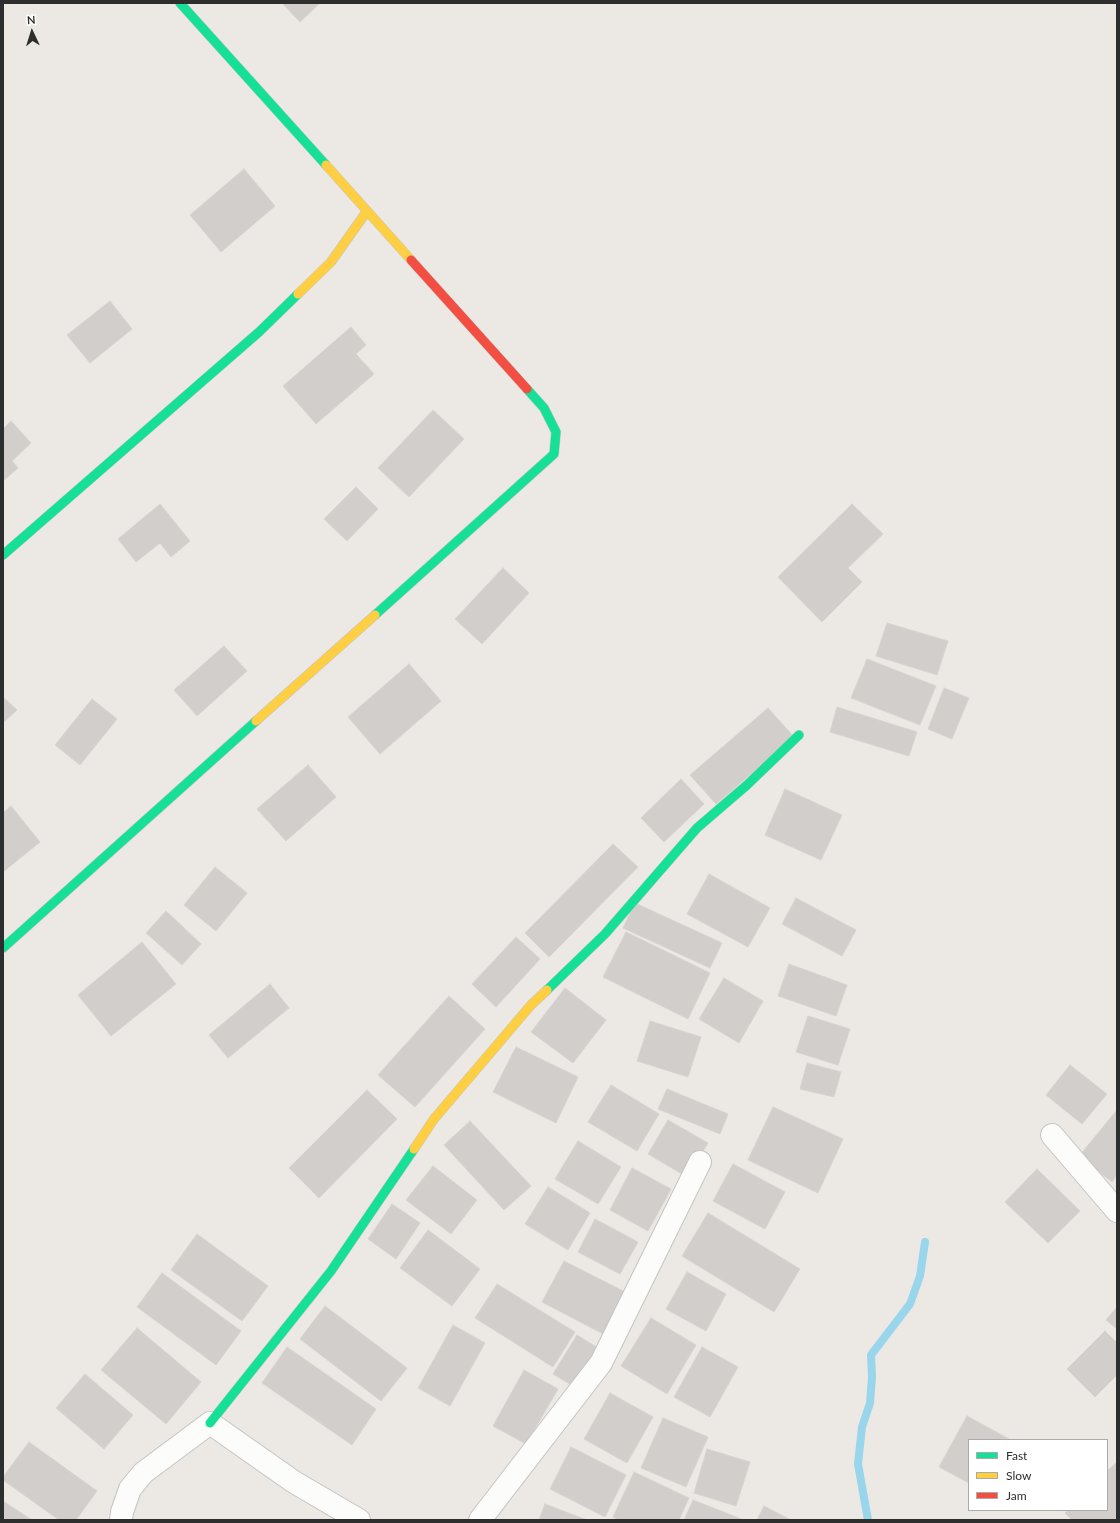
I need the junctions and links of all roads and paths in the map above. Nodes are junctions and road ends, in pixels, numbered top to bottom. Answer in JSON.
{"nodes":[{"id":1,"x":180,"y":3,"type":"edge"},
{"id":2,"x":367,"y":211,"type":"junction"},
{"id":3,"x":3,"y":555,"type":"edge"},
{"id":4,"x":799,"y":735,"type":"dead end"},
{"id":5,"x":3,"y":948,"type":"edge"},
{"id":6,"x":1052,"y":1135,"type":"dead end"},
{"id":7,"x":700,"y":1162,"type":"dead end"},
{"id":8,"x":1117,"y":1211,"type":"edge"},
{"id":9,"x":210,"y":1423,"type":"junction"},
{"id":10,"x":120,"y":1520,"type":"edge"},
{"id":11,"x":359,"y":1520,"type":"edge"},
{"id":12,"x":480,"y":1520,"type":"edge"}],
"edges":[{"from":1,"to":2,"type":"street"},
{"from":2,"to":3,"type":"street"},
{"from":2,"to":5,"type":"street"},
{"from":4,"to":9,"type":"street"},
{"from":6,"to":8,"type":"street"},
{"from":7,"to":12,"type":"street"},
{"from":9,"to":10,"type":"street"},
{"from":9,"to":11,"type":"street"}]}
